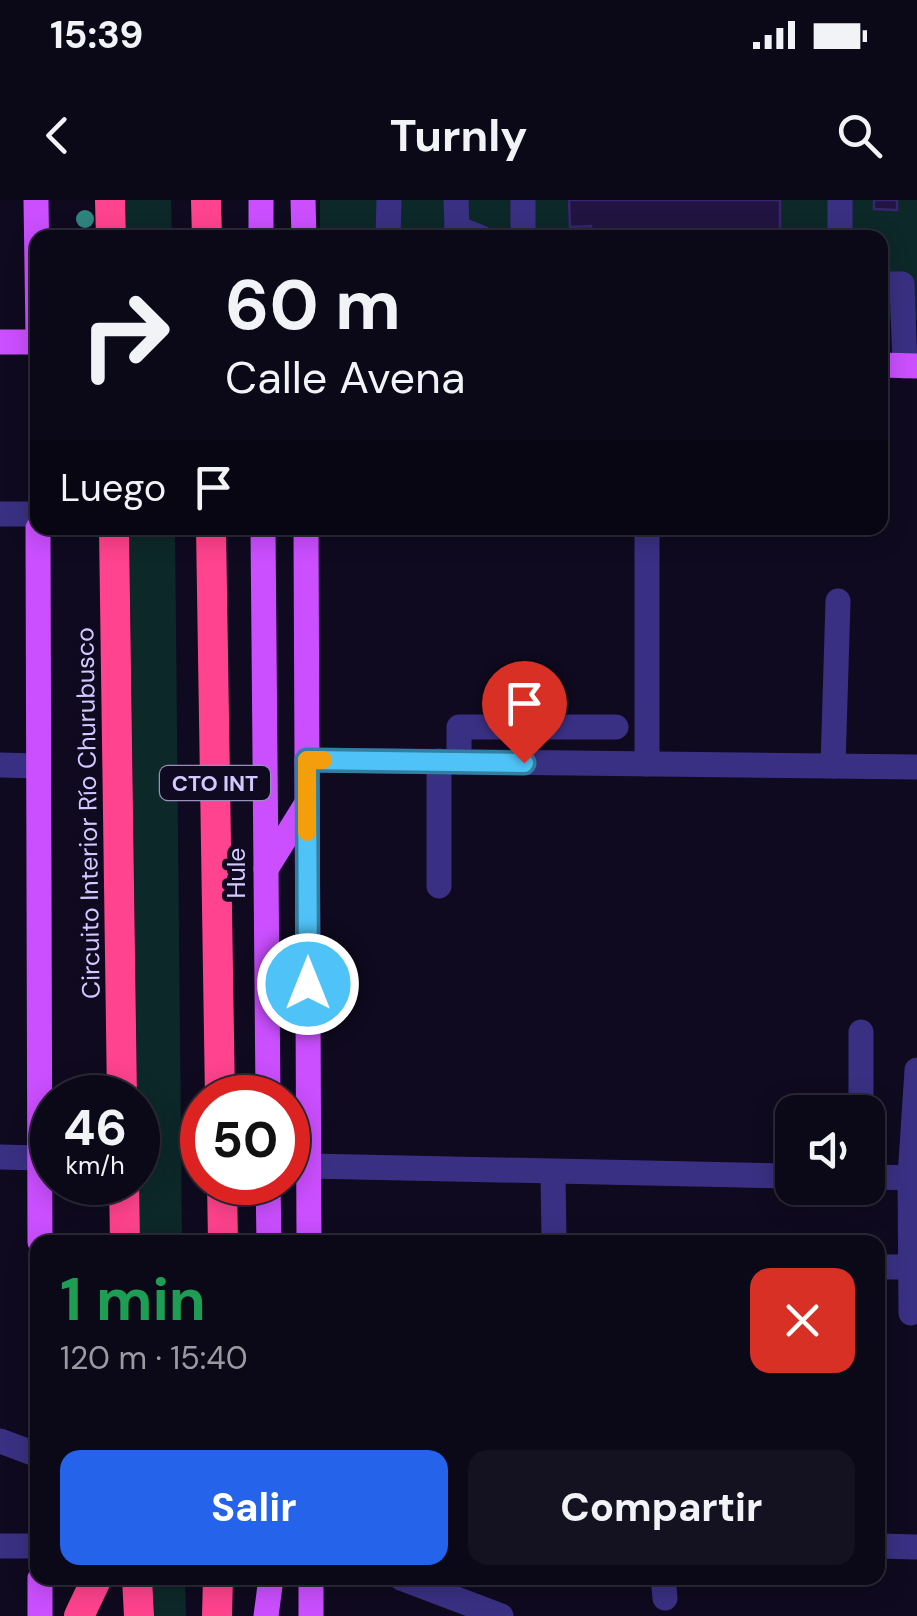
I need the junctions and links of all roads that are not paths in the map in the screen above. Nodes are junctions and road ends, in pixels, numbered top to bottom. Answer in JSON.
{"nodes":[{"id":1,"x":36,"y":200,"type":"edge"},
{"id":2,"x":110,"y":200,"type":"edge"},
{"id":3,"x":206,"y":200,"type":"edge"},
{"id":4,"x":261,"y":200,"type":"edge"},
{"id":5,"x":303,"y":200,"type":"edge"},
{"id":6,"x":389,"y":200,"type":"edge"},
{"id":7,"x":456,"y":200,"type":"edge"},
{"id":8,"x":523,"y":200,"type":"edge"},
{"id":9,"x":840,"y":200,"type":"edge"},
{"id":10,"x":40,"y":230,"type":"edge"},
{"id":11,"x":111,"y":230,"type":"edge"},
{"id":12,"x":207,"y":230,"type":"edge"},
{"id":13,"x":258,"y":230,"type":"edge"},
{"id":14,"x":304,"y":230,"type":"edge"},
{"id":15,"x":388,"y":230,"type":"edge"},
{"id":16,"x":455,"y":230,"type":"edge"},
{"id":17,"x":523,"y":230,"type":"edge"},
{"id":18,"x":840,"y":230,"type":"edge"},
{"id":19,"x":888,"y":284,"type":"edge"},
{"id":20,"x":30,"y":340,"type":"edge"},
{"id":21,"x":0,"y":342,"type":"edge"},
{"id":22,"x":901,"y":366,"type":"edge"},
{"id":23,"x":0,"y":514,"type":"edge"},
{"id":24,"x":30,"y":514,"type":"edge"},
{"id":25,"x":38,"y":535,"type":"edge"},
{"id":26,"x":114,"y":535,"type":"edge"},
{"id":27,"x":211,"y":535,"type":"edge"},
{"id":28,"x":263,"y":535,"type":"edge"},
{"id":29,"x":306,"y":535,"type":"edge"},
{"id":30,"x":647,"y":535,"type":"edge"},
{"id":31,"x":838,"y":601,"type":"dead end"},
{"id":32,"x":525,"y":725,"type":"junction"},
{"id":33,"x":616,"y":727,"type":"dead end"},
{"id":34,"x":307,"y":760,"type":"junction"},
{"id":35,"x":449,"y":762,"type":"junction"},
{"id":36,"x":524,"y":763,"type":"junction"},
{"id":37,"x":647,"y":764,"type":"junction"},
{"id":38,"x":0,"y":765,"type":"edge"},
{"id":39,"x":38,"y":766,"type":"junction"},
{"id":40,"x":833,"y":766,"type":"junction"},
{"id":41,"x":917,"y":767,"type":"edge"},
{"id":42,"x":307,"y":803,"type":"junction"},
{"id":43,"x":266,"y":869,"type":"junction"},
{"id":44,"x":439,"y":886,"type":"dead end"},
{"id":45,"x":861,"y":1032,"type":"dead end"},
{"id":46,"x":917,"y":1070,"type":"edge"},
{"id":47,"x":40,"y":1075,"type":"edge"},
{"id":48,"x":122,"y":1075,"type":"edge"},
{"id":49,"x":220,"y":1075,"type":"edge"},
{"id":50,"x":268,"y":1075,"type":"edge"},
{"id":51,"x":308,"y":1075,"type":"edge"},
{"id":52,"x":860,"y":1095,"type":"edge"},
{"id":53,"x":0,"y":1157,"type":"edge"},
{"id":54,"x":30,"y":1158,"type":"edge"},
{"id":55,"x":310,"y":1166,"type":"edge"},
{"id":56,"x":553,"y":1173,"type":"junction"},
{"id":57,"x":775,"y":1176,"type":"edge"},
{"id":58,"x":885,"y":1177,"type":"edge"},
{"id":59,"x":913,"y":1178,"type":"edge"},
{"id":60,"x":40,"y":1205,"type":"edge"},
{"id":61,"x":124,"y":1205,"type":"edge"},
{"id":62,"x":222,"y":1205,"type":"edge"},
{"id":63,"x":268,"y":1205,"type":"edge"},
{"id":64,"x":309,"y":1205,"type":"edge"},
{"id":65,"x":40,"y":1235,"type":"edge"},
{"id":66,"x":125,"y":1235,"type":"edge"},
{"id":67,"x":223,"y":1235,"type":"edge"},
{"id":68,"x":269,"y":1235,"type":"edge"},
{"id":69,"x":309,"y":1235,"type":"edge"},
{"id":70,"x":554,"y":1235,"type":"edge"},
{"id":71,"x":885,"y":1267,"type":"edge"},
{"id":72,"x":911,"y":1267,"type":"junction"},
{"id":73,"x":911,"y":1313,"type":"dead end"},
{"id":74,"x":0,"y":1441,"type":"edge"},
{"id":75,"x":30,"y":1453,"type":"edge"},
{"id":76,"x":0,"y":1546,"type":"edge"},
{"id":77,"x":30,"y":1546,"type":"edge"},
{"id":78,"x":885,"y":1546,"type":"edge"},
{"id":79,"x":917,"y":1546,"type":"edge"},
{"id":80,"x":40,"y":1585,"type":"edge"},
{"id":81,"x":94,"y":1585,"type":"edge"},
{"id":82,"x":137,"y":1585,"type":"edge"},
{"id":83,"x":218,"y":1585,"type":"edge"},
{"id":84,"x":270,"y":1585,"type":"edge"},
{"id":85,"x":311,"y":1585,"type":"edge"},
{"id":86,"x":419,"y":1585,"type":"edge"},
{"id":87,"x":40,"y":1616,"type":"edge"},
{"id":88,"x":79,"y":1616,"type":"edge"},
{"id":89,"x":139,"y":1616,"type":"edge"},
{"id":90,"x":217,"y":1616,"type":"edge"},
{"id":91,"x":266,"y":1616,"type":"edge"},
{"id":92,"x":311,"y":1616,"type":"edge"},
{"id":93,"x":501,"y":1616,"type":"edge"}],
"edges":[{"from":1,"to":10,"type":"main road"},
{"from":2,"to":11,"type":"highway"},
{"from":3,"to":12,"type":"highway"},
{"from":4,"to":13,"type":"main road"},
{"from":5,"to":14,"type":"main road"},
{"from":6,"to":15,"type":"street"},
{"from":7,"to":16,"type":"street"},
{"from":8,"to":17,"type":"street"},
{"from":9,"to":18,"type":"street"},
{"from":19,"to":22,"type":"street"},
{"from":20,"to":21,"type":"main road"},
{"from":23,"to":24,"type":"street"},
{"from":25,"to":39,"type":"main road"},
{"from":26,"to":48,"type":"highway","name":"Circuito Interior Río Churubusco"},
{"from":27,"to":49,"type":"highway","number":"CTO INT"},
{"from":28,"to":43,"type":"main road","name":"Hule","number":"CTO INT"},
{"from":29,"to":34,"type":"main road","number":"CTO INT"},
{"from":30,"to":37,"type":"street"},
{"from":31,"to":40,"type":"street"},
{"from":32,"to":33,"type":"street"},
{"from":32,"to":35,"type":"street"},
{"from":32,"to":36,"type":"street"},
{"from":34,"to":35,"type":"street"},
{"from":34,"to":42,"type":"main road","number":"CTO INT"},
{"from":35,"to":36,"type":"street"},
{"from":35,"to":44,"type":"street"},
{"from":36,"to":37,"type":"street"},
{"from":37,"to":40,"type":"street"},
{"from":38,"to":39,"type":"street"},
{"from":39,"to":47,"type":"main road"},
{"from":40,"to":41,"type":"street"},
{"from":42,"to":43,"type":"main road"},
{"from":42,"to":51,"type":"main road","number":"CTO INT"},
{"from":43,"to":50,"type":"main road","name":"Hule","number":"CTO INT"},
{"from":45,"to":52,"type":"street"},
{"from":46,"to":59,"type":"street"},
{"from":53,"to":54,"type":"street"},
{"from":55,"to":56,"type":"street"},
{"from":56,"to":57,"type":"street"},
{"from":56,"to":70,"type":"street"},
{"from":58,"to":59,"type":"street"},
{"from":59,"to":72,"type":"street"},
{"from":60,"to":65,"type":"main road"},
{"from":61,"to":66,"type":"highway"},
{"from":62,"to":67,"type":"highway"},
{"from":63,"to":68,"type":"main road"},
{"from":64,"to":69,"type":"main road","number":"CTO INT"},
{"from":71,"to":72,"type":"street"},
{"from":72,"to":73,"type":"street"},
{"from":74,"to":75,"type":"street"},
{"from":76,"to":77,"type":"street"},
{"from":78,"to":79,"type":"street"},
{"from":80,"to":87,"type":"main road"},
{"from":81,"to":88,"type":"highway"},
{"from":82,"to":89,"type":"highway"},
{"from":83,"to":90,"type":"highway"},
{"from":84,"to":91,"type":"main road"},
{"from":85,"to":92,"type":"main road"},
{"from":86,"to":93,"type":"street"}]}
